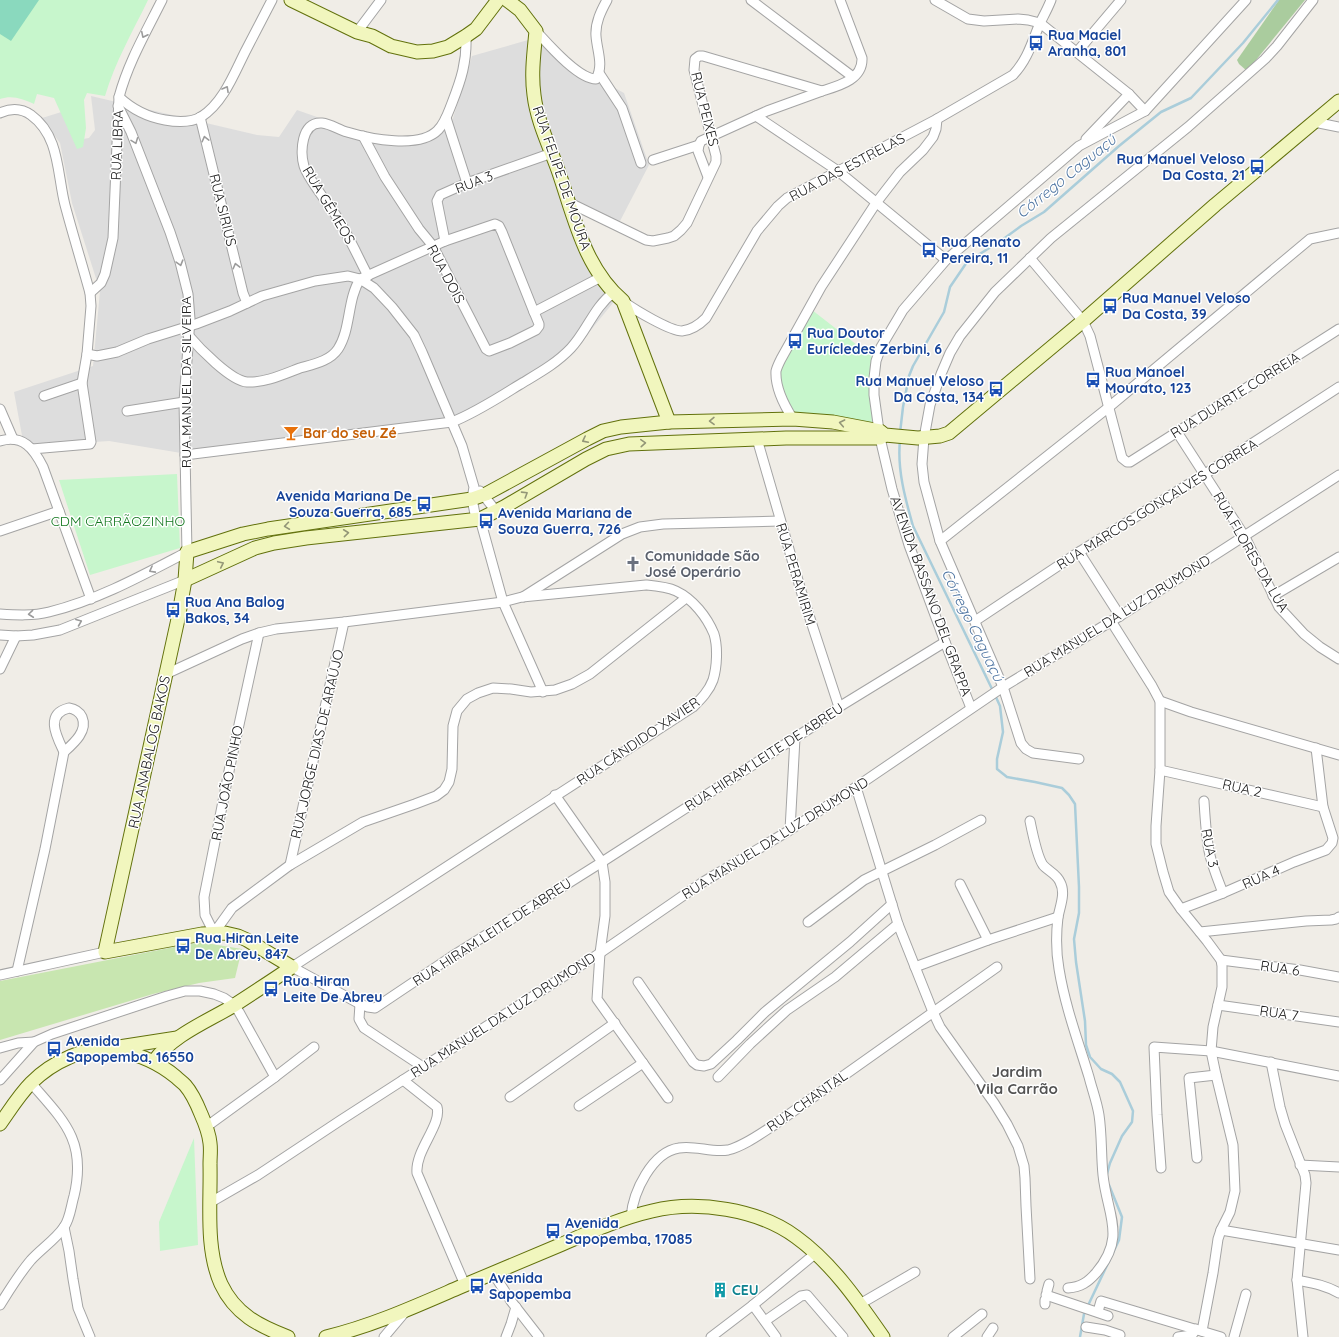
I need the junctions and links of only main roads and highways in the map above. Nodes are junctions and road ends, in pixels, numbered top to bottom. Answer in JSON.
{"nodes":[{"id":1,"x":291,"y":0,"type":"edge"},
{"id":2,"x":309,"y":0,"type":"edge"},
{"id":3,"x":498,"y":0,"type":"edge"},
{"id":4,"x":507,"y":0,"type":"edge"},
{"id":5,"x":359,"y":29,"type":"junction"},
{"id":6,"x":1339,"y":101,"type":"edge"},
{"id":7,"x":613,"y":292,"type":"joint"},
{"id":8,"x":669,"y":422,"type":"junction"},
{"id":9,"x":787,"y":426,"type":"junction"},
{"id":10,"x":885,"y":435,"type":"junction"},
{"id":11,"x":185,"y":580,"type":"junction"},
{"id":12,"x":105,"y":952,"type":"joint"},
{"id":13,"x":292,"y":967,"type":"joint"},
{"id":14,"x":178,"y":1037,"type":"junction"},
{"id":15,"x":110,"y":1049,"type":"junction"},
{"id":16,"x":154,"y":1061,"type":"junction"},
{"id":17,"x":0,"y":1124,"type":"edge"},
{"id":18,"x":288,"y":1337,"type":"edge"},
{"id":19,"x":326,"y":1337,"type":"edge"},
{"id":20,"x":883,"y":1337,"type":"edge"}],
"edges":[{"from":1,"to":5,"type":"main road"},
{"from":2,"to":5,"type":"main road"},
{"from":3,"to":5,"type":"main road"},
{"from":4,"to":7,"type":"main road","name":"RUA FELIPE DE MOURA"},
{"from":6,"to":10,"type":"main road"},
{"from":7,"to":8,"type":"main road","name":"RUA DAS ESTRELAS"},
{"from":9,"to":8,"type":"main road","one_way":true},
{"from":8,"to":11,"type":"main road","name":"RUA ANABALOG BAKOS","one_way":true},
{"from":9,"to":10,"type":"main road"},
{"from":10,"to":9,"type":"main road","one_way":true},
{"from":11,"to":9,"type":"main road","one_way":true},
{"from":11,"to":12,"type":"main road","name":"RUA ANABALOG BAKOS"},
{"from":12,"to":13,"type":"main road","name":"RUA HIRAM LEITE DE ABREU"},
{"from":13,"to":14,"type":"main road","name":"RUA CÂNDIDO XAVIER"},
{"from":14,"to":15,"type":"main road"},
{"from":14,"to":16,"type":"main road","name":"RUA CÂNDIDO XAVIER"},
{"from":15,"to":16,"type":"main road"},
{"from":15,"to":17,"type":"main road"},
{"from":16,"to":18,"type":"main road"},
{"from":19,"to":20,"type":"main road"}]}
